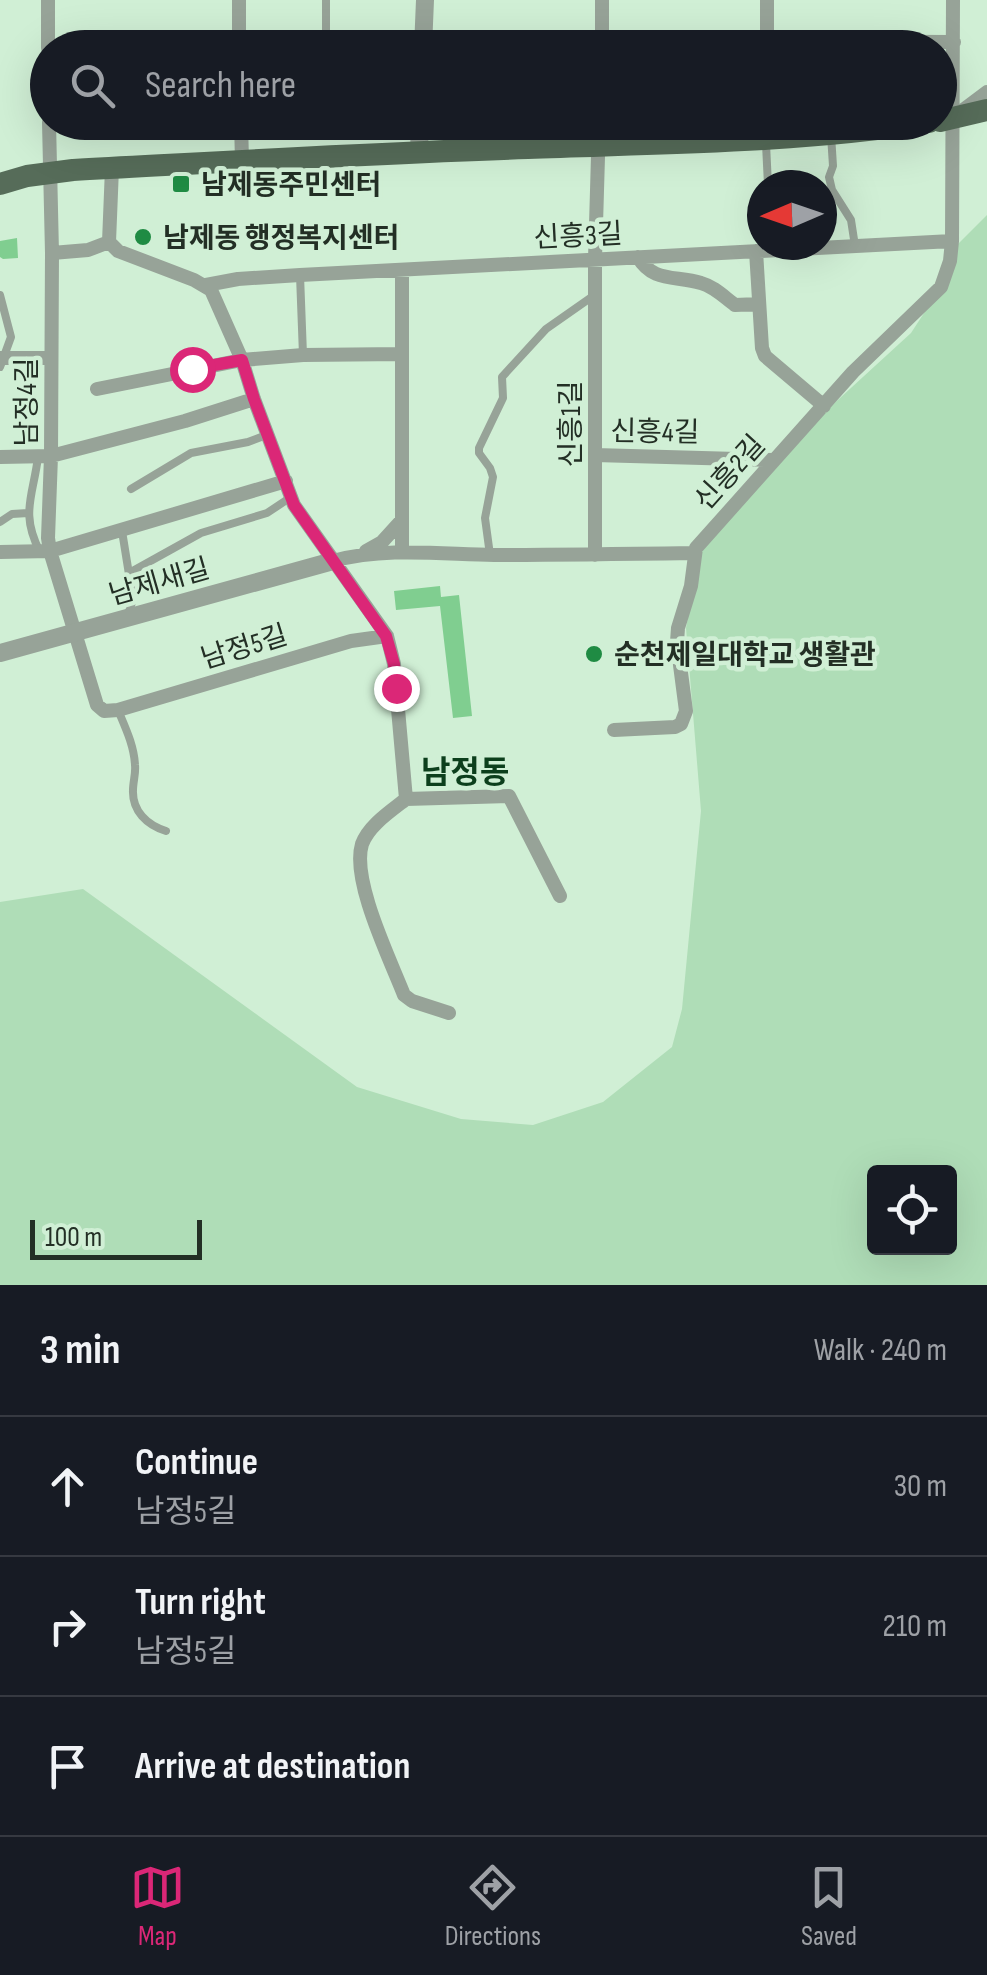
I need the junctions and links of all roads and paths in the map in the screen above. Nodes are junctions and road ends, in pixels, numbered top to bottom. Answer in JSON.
{"nodes":[{"id":1,"x":48,"y":0,"type":"edge"},
{"id":2,"x":239,"y":0,"type":"edge"},
{"id":3,"x":326,"y":0,"type":"edge"},
{"id":4,"x":425,"y":0,"type":"edge"},
{"id":5,"x":602,"y":0,"type":"edge"},
{"id":6,"x":767,"y":0,"type":"edge"},
{"id":7,"x":954,"y":0,"type":"edge"},
{"id":8,"x":48,"y":30,"type":"edge"},
{"id":9,"x":239,"y":30,"type":"edge"},
{"id":10,"x":326,"y":30,"type":"edge"},
{"id":11,"x":424,"y":30,"type":"edge"},
{"id":12,"x":602,"y":30,"type":"edge"},
{"id":13,"x":767,"y":30,"type":"edge"},
{"id":14,"x":954,"y":30,"type":"edge"},
{"id":15,"x":987,"y":92,"type":"edge"},
{"id":16,"x":987,"y":110,"type":"edge"},
{"id":17,"x":957,"y":112,"type":"edge"},
{"id":18,"x":957,"y":117,"type":"edge"},
{"id":19,"x":49,"y":140,"type":"edge"},
{"id":20,"x":241,"y":140,"type":"edge"},
{"id":21,"x":419,"y":140,"type":"edge"},
{"id":22,"x":539,"y":140,"type":"edge"},
{"id":23,"x":599,"y":140,"type":"edge"},
{"id":24,"x":766,"y":140,"type":"edge"},
{"id":25,"x":832,"y":140,"type":"edge"},
{"id":26,"x":948,"y":140,"type":"edge"},
{"id":27,"x":419,"y":152,"type":"junction"},
{"id":28,"x":242,"y":162,"type":"junction"},
{"id":29,"x":112,"y":168,"type":"junction"},
{"id":30,"x":767,"y":170,"type":"edge"},
{"id":31,"x":50,"y":173,"type":"junction"},
{"id":32,"x":0,"y":184,"type":"edge"},
{"id":33,"x":952,"y":241,"type":"junction"},
{"id":34,"x":109,"y":242,"type":"junction"},
{"id":35,"x":854,"y":246,"type":"junction"},
{"id":36,"x":837,"y":247,"type":"edge"},
{"id":37,"x":747,"y":251,"type":"edge"},
{"id":38,"x":52,"y":253,"type":"junction"},
{"id":39,"x":638,"y":257,"type":"junction"},
{"id":40,"x":596,"y":259,"type":"junction"},
{"id":41,"x":757,"y":260,"type":"edge"},
{"id":42,"x":402,"y":270,"type":"junction"},
{"id":43,"x":300,"y":275,"type":"junction"},
{"id":44,"x":206,"y":285,"type":"junction"},
{"id":45,"x":596,"y":294,"type":"junction"},
{"id":46,"x":0,"y":296,"type":"edge"},
{"id":47,"x":759,"y":304,"type":"junction"},
{"id":48,"x":402,"y":354,"type":"junction"},
{"id":49,"x":303,"y":355,"type":"junction"},
{"id":50,"x":51,"y":358,"type":"junction"},
{"id":51,"x":1,"y":360,"type":"edge"},
{"id":52,"x":242,"y":360,"type":"junction"},
{"id":53,"x":97,"y":389,"type":"dead end"},
{"id":54,"x":254,"y":399,"type":"junction"},
{"id":55,"x":824,"y":406,"type":"junction"},
{"id":56,"x":269,"y":434,"type":"junction"},
{"id":57,"x":595,"y":455,"type":"junction"},
{"id":58,"x":44,"y":456,"type":"junction"},
{"id":59,"x":0,"y":458,"type":"edge"},
{"id":60,"x":774,"y":460,"type":"junction"},
{"id":61,"x":131,"y":489,"type":"dead end"},
{"id":62,"x":289,"y":489,"type":"junction"},
{"id":63,"x":28,"y":513,"type":"junction"},
{"id":64,"x":402,"y":520,"type":"junction"},
{"id":65,"x":0,"y":522,"type":"edge"},
{"id":66,"x":122,"y":532,"type":"junction"},
{"id":67,"x":45,"y":551,"type":"junction"},
{"id":68,"x":0,"y":552,"type":"edge"},
{"id":69,"x":402,"y":552,"type":"junction"},
{"id":70,"x":694,"y":553,"type":"junction"},
{"id":71,"x":360,"y":554,"type":"junction"},
{"id":72,"x":490,"y":555,"type":"junction"},
{"id":73,"x":594,"y":555,"type":"junction"},
{"id":74,"x":333,"y":561,"type":"junction"},
{"id":75,"x":130,"y":573,"type":"junction"},
{"id":76,"x":127,"y":619,"type":"junction"},
{"id":77,"x":74,"y":634,"type":"junction"},
{"id":78,"x":386,"y":636,"type":"junction"},
{"id":79,"x":0,"y":653,"type":"edge"},
{"id":80,"x":118,"y":710,"type":"junction"},
{"id":81,"x":614,"y":730,"type":"dead end"},
{"id":82,"x":406,"y":799,"type":"junction"},
{"id":83,"x":166,"y":831,"type":"dead end"},
{"id":84,"x":560,"y":896,"type":"dead end"},
{"id":85,"x":449,"y":1013,"type":"dead end"}],
"edges":[{"from":1,"to":8,"type":"street"},
{"from":2,"to":9,"type":"street"},
{"from":3,"to":10,"type":"lane"},
{"from":4,"to":11,"type":"street"},
{"from":5,"to":12,"type":"street"},
{"from":6,"to":13,"type":"street"},
{"from":7,"to":14,"type":"street"},
{"from":15,"to":17,"type":"street"},
{"from":16,"to":18,"type":"main road"},
{"from":19,"to":31,"type":"street","name":"남정4길"},
{"from":20,"to":28,"type":"street"},
{"from":21,"to":27,"type":"street"},
{"from":22,"to":27,"type":"main road"},
{"from":23,"to":40,"type":"street","name":"신흥1길"},
{"from":24,"to":30,"type":"lane"},
{"from":25,"to":35,"type":"lane"},
{"from":26,"to":33,"type":"street"},
{"from":27,"to":28,"type":"main road"},
{"from":28,"to":29,"type":"main road"},
{"from":29,"to":31,"type":"main road"},
{"from":29,"to":34,"type":"street"},
{"from":31,"to":32,"type":"main road"},
{"from":31,"to":38,"type":"street","name":"남정4길"},
{"from":33,"to":35,"type":"street","name":"신흥3길"},
{"from":33,"to":55,"type":"street","name":"신흥2길"},
{"from":34,"to":38,"type":"street"},
{"from":34,"to":44,"type":"street"},
{"from":35,"to":36,"type":"street","name":"신흥3길"},
{"from":37,"to":39,"type":"street","name":"신흥3길"},
{"from":38,"to":50,"type":"street","name":"남정4길"},
{"from":39,"to":40,"type":"street","name":"신흥3길"},
{"from":39,"to":47,"type":"street"},
{"from":40,"to":42,"type":"street","name":"신흥3길"},
{"from":40,"to":45,"type":"street","name":"신흥1길"},
{"from":41,"to":47,"type":"street"},
{"from":42,"to":43,"type":"street"},
{"from":42,"to":48,"type":"street"},
{"from":43,"to":44,"type":"street"},
{"from":43,"to":49,"type":"lane"},
{"from":44,"to":52,"type":"street"},
{"from":45,"to":57,"type":"street","name":"신흥1길"},
{"from":45,"to":72,"type":"lane","name":"신흥1길"},
{"from":46,"to":51,"type":"lane"},
{"from":47,"to":55,"type":"street"},
{"from":48,"to":49,"type":"street"},
{"from":48,"to":64,"type":"street"},
{"from":49,"to":52,"type":"street"},
{"from":50,"to":51,"type":"street"},
{"from":50,"to":58,"type":"street","name":"남정4길"},
{"from":52,"to":53,"type":"street"},
{"from":52,"to":54,"type":"street"},
{"from":54,"to":56,"type":"street"},
{"from":54,"to":58,"type":"street"},
{"from":55,"to":60,"type":"street","name":"신흥2길"},
{"from":56,"to":61,"type":"lane"},
{"from":56,"to":62,"type":"street"},
{"from":57,"to":60,"type":"street","name":"신흥4길"},
{"from":57,"to":73,"type":"street","name":"신흥1길"},
{"from":58,"to":59,"type":"street"},
{"from":58,"to":63,"type":"lane"},
{"from":58,"to":67,"type":"street","name":"남정4길"},
{"from":60,"to":70,"type":"street","name":"신흥2길"},
{"from":62,"to":66,"type":"street"},
{"from":62,"to":74,"type":"street"},
{"from":62,"to":75,"type":"lane"},
{"from":63,"to":65,"type":"lane"},
{"from":63,"to":67,"type":"lane"},
{"from":64,"to":69,"type":"street"},
{"from":64,"to":71,"type":"street"},
{"from":66,"to":67,"type":"street"},
{"from":66,"to":75,"type":"lane"},
{"from":67,"to":68,"type":"street"},
{"from":67,"to":77,"type":"street","name":"남정4길"},
{"from":69,"to":71,"type":"street"},
{"from":69,"to":72,"type":"street"},
{"from":70,"to":73,"type":"street"},
{"from":70,"to":81,"type":"street","name":"신흥2길"},
{"from":71,"to":74,"type":"street"},
{"from":72,"to":73,"type":"street"},
{"from":74,"to":76,"type":"street","name":"남제새길"},
{"from":74,"to":78,"type":"street"},
{"from":75,"to":76,"type":"lane"},
{"from":76,"to":77,"type":"street","name":"남제새길"},
{"from":77,"to":79,"type":"street","name":"남제새길"},
{"from":77,"to":80,"type":"street","name":"남정4길"},
{"from":78,"to":80,"type":"street","name":"남정5길"},
{"from":78,"to":82,"type":"street"},
{"from":80,"to":83,"type":"lane"},
{"from":82,"to":84,"type":"street"},
{"from":82,"to":85,"type":"street"}]}
